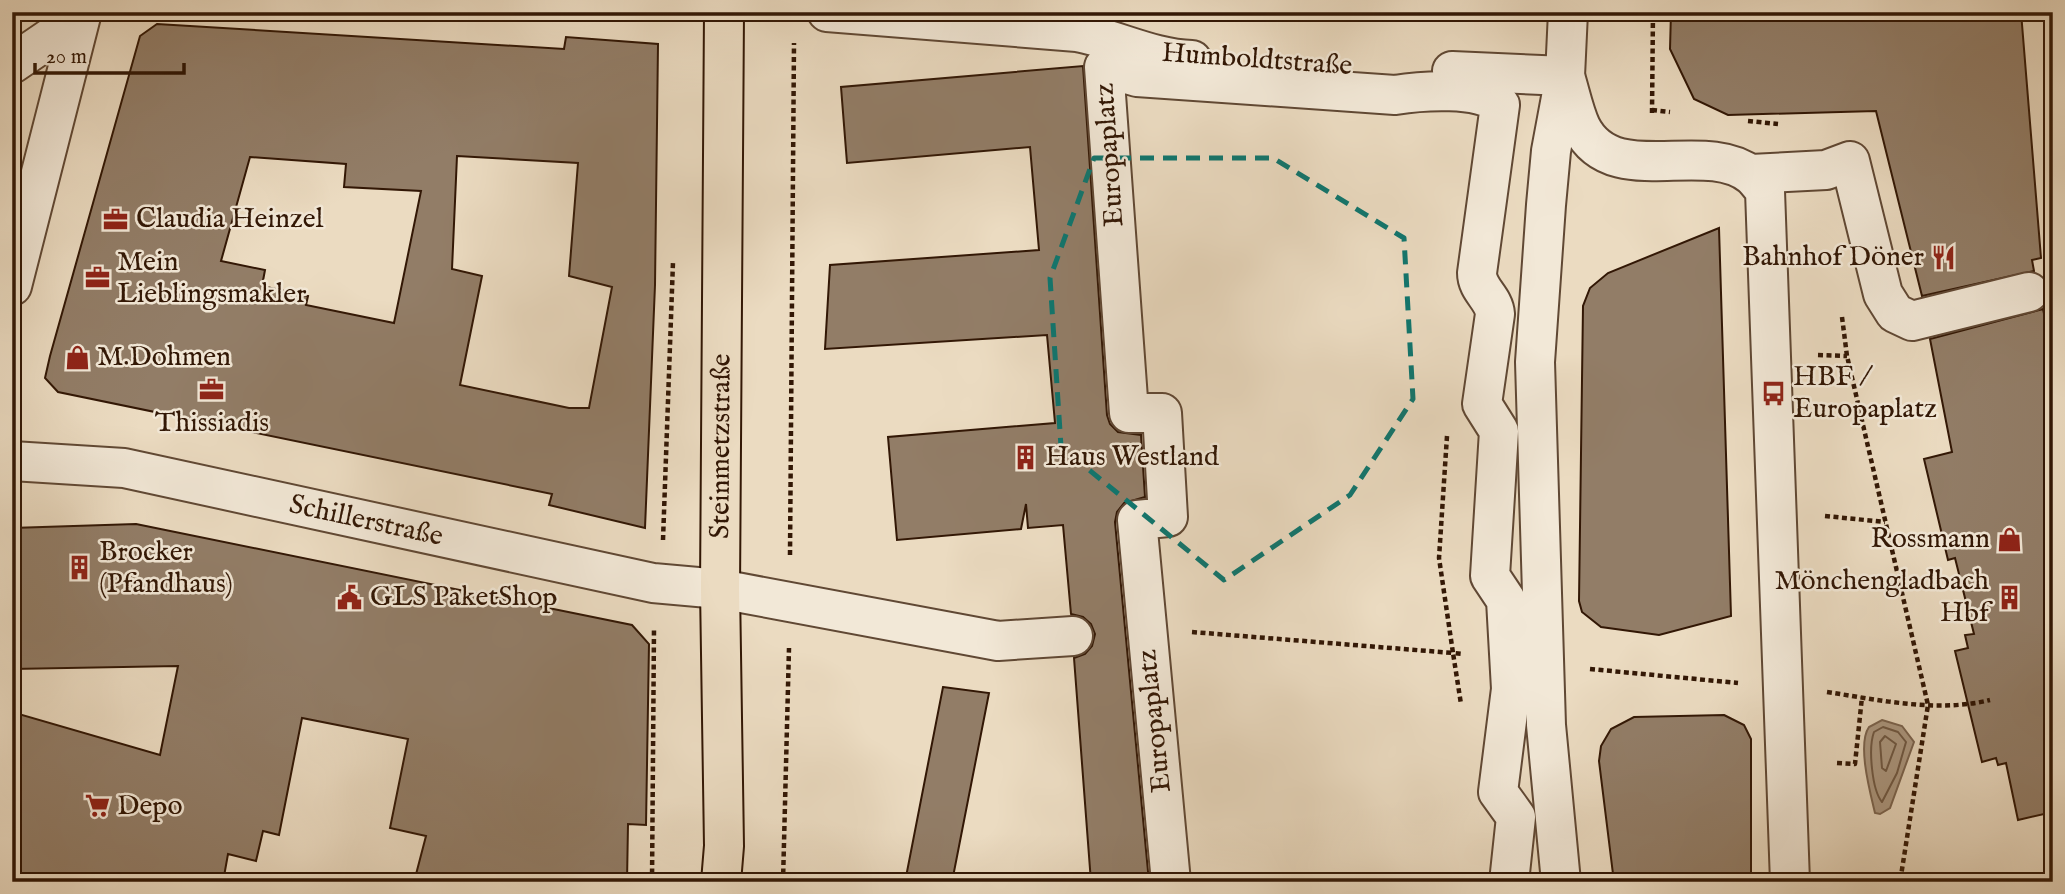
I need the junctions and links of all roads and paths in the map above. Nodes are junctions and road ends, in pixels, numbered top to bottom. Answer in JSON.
{"nodes":[{"id":1,"x":73,"y":12,"type":"edge"},
{"id":2,"x":82,"y":12,"type":"edge"},
{"id":3,"x":724,"y":12,"type":"edge"},
{"id":4,"x":827,"y":12,"type":"edge"},
{"id":5,"x":1568,"y":12,"type":"edge"},
{"id":6,"x":1653,"y":12,"type":"edge"},
{"id":7,"x":794,"y":40,"type":"dead end"},
{"id":8,"x":12,"y":64,"type":"edge"},
{"id":9,"x":1565,"y":76,"type":"junction"},
{"id":10,"x":1652,"y":110,"type":"dead end"},
{"id":11,"x":1751,"y":174,"type":"junction"},
{"id":12,"x":674,"y":258,"type":"dead end"},
{"id":13,"x":12,"y":286,"type":"edge"},
{"id":14,"x":2029,"y":292,"type":"dead end"},
{"id":15,"x":1842,"y":316,"type":"dead end"},
{"id":16,"x":1818,"y":355,"type":"dead end"},
{"id":17,"x":1847,"y":356,"type":"junction"},
{"id":18,"x":1448,"y":426,"type":"dead end"},
{"id":19,"x":12,"y":461,"type":"edge"},
{"id":20,"x":1825,"y":516,"type":"dead end"},
{"id":21,"x":1885,"y":522,"type":"junction"},
{"id":22,"x":653,"y":583,"type":"junction"},
{"id":23,"x":720,"y":589,"type":"junction"},
{"id":24,"x":790,"y":602,"type":"junction"},
{"id":25,"x":1146,"y":628,"type":"junction"},
{"id":26,"x":1073,"y":636,"type":"dead end"},
{"id":27,"x":1453,"y":653,"type":"junction"},
{"id":28,"x":1527,"y":662,"type":"junction"},
{"id":29,"x":1785,"y":687,"type":"junction"},
{"id":30,"x":1863,"y":697,"type":"junction"},
{"id":31,"x":1990,"y":700,"type":"dead end"},
{"id":32,"x":1928,"y":705,"type":"junction"},
{"id":33,"x":1837,"y":763,"type":"dead end"},
{"id":34,"x":652,"y":882,"type":"edge"},
{"id":35,"x":721,"y":882,"type":"edge"},
{"id":36,"x":783,"y":882,"type":"edge"},
{"id":37,"x":1171,"y":882,"type":"edge"},
{"id":38,"x":1508,"y":882,"type":"edge"},
{"id":39,"x":1561,"y":882,"type":"edge"},
{"id":40,"x":1790,"y":882,"type":"edge"},
{"id":41,"x":1900,"y":882,"type":"edge"}],
"edges":[{"from":1,"to":8,"type":"street"},
{"from":2,"to":13,"type":"street"},
{"from":3,"to":23,"type":"main road","name":"Steinmetzstraße"},
{"from":4,"to":9,"type":"street","name":"Humboldtstraße"},
{"from":5,"to":9,"type":"street"},
{"from":6,"to":10,"type":"path"},
{"from":7,"to":24,"type":"path"},
{"from":9,"to":11,"type":"street"},
{"from":9,"to":28,"type":"street","name":"Europaplatz"},
{"from":11,"to":14,"type":"street"},
{"from":11,"to":29,"type":"street"},
{"from":12,"to":22,"type":"path"},
{"from":15,"to":17,"type":"path"},
{"from":16,"to":17,"type":"path"},
{"from":17,"to":21,"type":"path"},
{"from":18,"to":27,"type":"path"},
{"from":19,"to":22,"type":"street","name":"Schillerstraße"},
{"from":20,"to":21,"type":"path"},
{"from":21,"to":32,"type":"path"},
{"from":22,"to":23,"type":"street","name":"Schillerstraße"},
{"from":22,"to":34,"type":"path"},
{"from":23,"to":24,"type":"street","name":"Schillerstraße"},
{"from":23,"to":35,"type":"main road","name":"Steinmetzstraße"},
{"from":24,"to":26,"type":"street","name":"Schillerstraße"},
{"from":24,"to":36,"type":"path"},
{"from":25,"to":27,"type":"path"},
{"from":25,"to":28,"type":"street","name":"Europaplatz"},
{"from":25,"to":37,"type":"street","name":"Europaplatz"},
{"from":27,"to":28,"type":"path"},
{"from":28,"to":29,"type":"path"},
{"from":28,"to":38,"type":"street","name":"Europaplatz"},
{"from":28,"to":39,"type":"street","name":"Europaplatz"},
{"from":29,"to":30,"type":"path"},
{"from":29,"to":40,"type":"street"},
{"from":30,"to":32,"type":"path"},
{"from":30,"to":33,"type":"path"},
{"from":31,"to":32,"type":"path"},
{"from":32,"to":41,"type":"path"}]}
